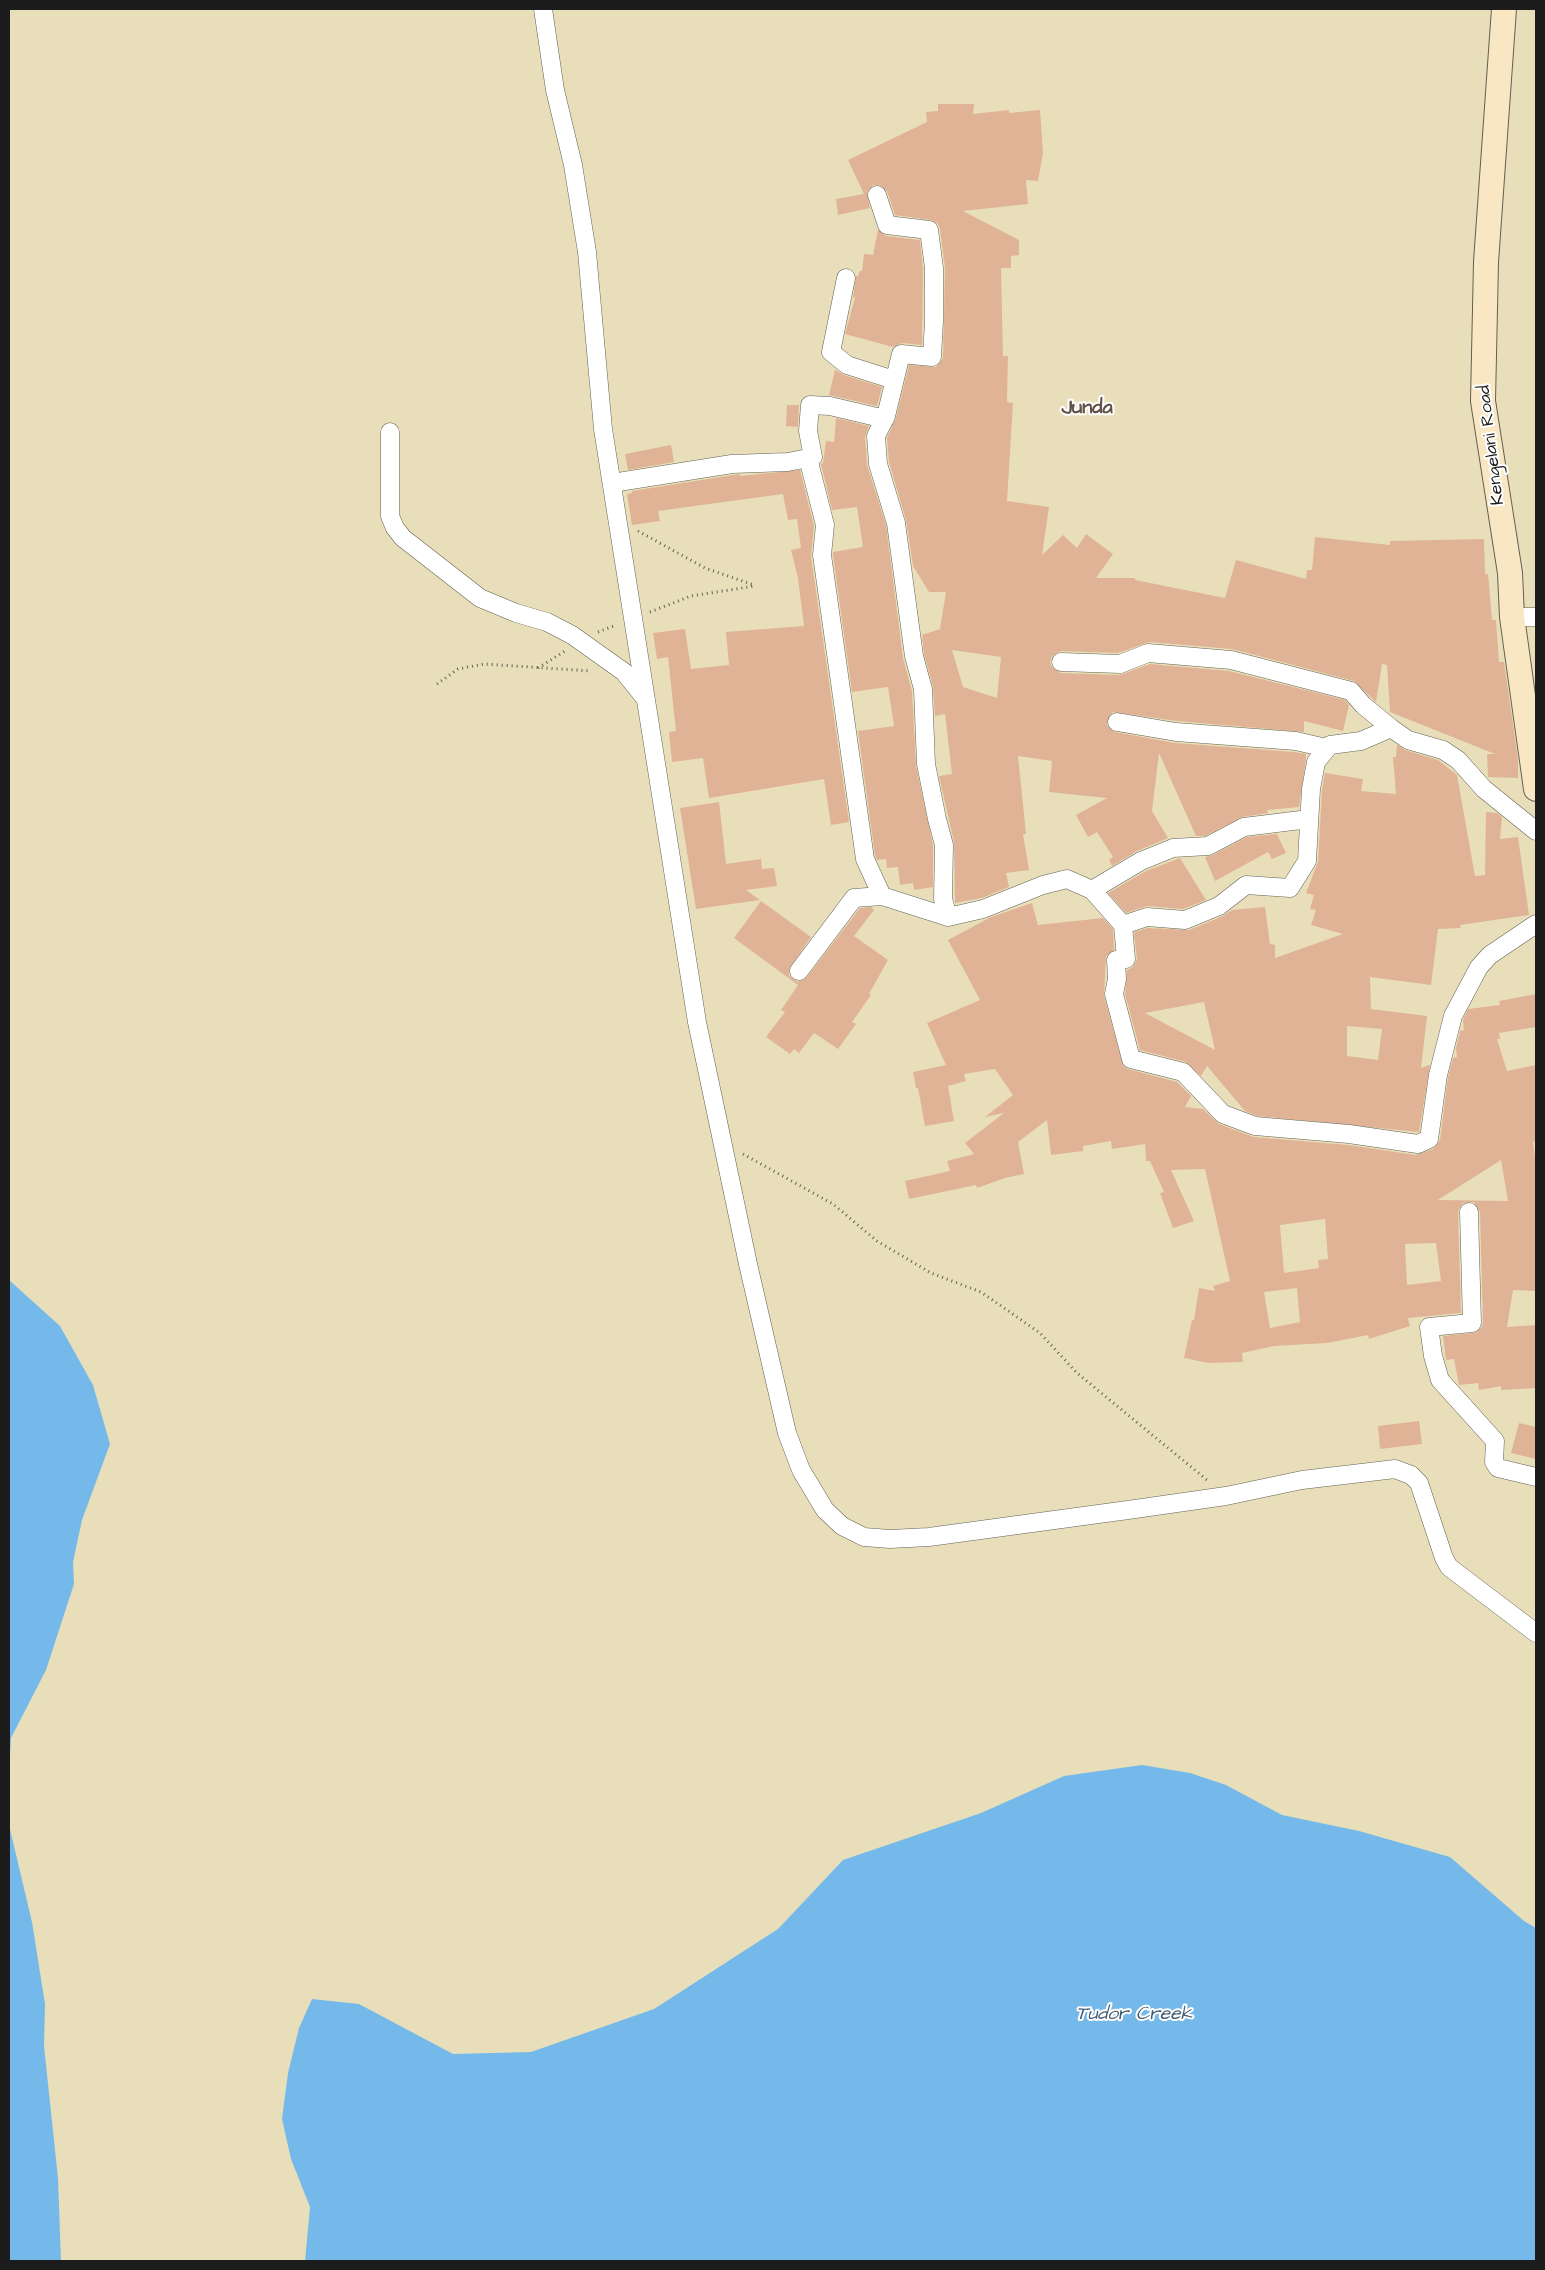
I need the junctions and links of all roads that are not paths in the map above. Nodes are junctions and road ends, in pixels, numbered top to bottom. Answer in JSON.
{"nodes":[{"id":1,"x":543,"y":9,"type":"edge"},
{"id":2,"x":1504,"y":9,"type":"edge"},
{"id":3,"x":877,"y":196,"type":"dead end"},
{"id":4,"x":846,"y":278,"type":"dead end"},
{"id":5,"x":894,"y":380,"type":"junction"},
{"id":6,"x":885,"y":419,"type":"junction"},
{"id":7,"x":390,"y":432,"type":"dead end"},
{"id":8,"x":808,"y":458,"type":"junction"},
{"id":9,"x":612,"y":482,"type":"junction"},
{"id":10,"x":1512,"y":617,"type":"junction"},
{"id":11,"x":1536,"y":617,"type":"edge"},
{"id":12,"x":1061,"y":662,"type":"dead end"},
{"id":13,"x":647,"y":701,"type":"junction"},
{"id":14,"x":1117,"y":722,"type":"dead end"},
{"id":15,"x":1391,"y":728,"type":"junction"},
{"id":16,"x":1326,"y":748,"type":"junction"},
{"id":17,"x":1535,"y":764,"type":"edge"},
{"id":18,"x":1536,"y":788,"type":"edge"},
{"id":19,"x":1310,"y":819,"type":"junction"},
{"id":20,"x":1536,"y":831,"type":"edge"},
{"id":21,"x":1092,"y":890,"type":"junction"},
{"id":22,"x":882,"y":896,"type":"junction"},
{"id":23,"x":948,"y":917,"type":"junction"},
{"id":24,"x":1536,"y":924,"type":"edge"},
{"id":25,"x":1123,"y":925,"type":"junction"},
{"id":26,"x":799,"y":971,"type":"dead end"},
{"id":27,"x":1469,"y":1212,"type":"dead end"},
{"id":28,"x":1536,"y":1477,"type":"edge"},
{"id":29,"x":1536,"y":1633,"type":"edge"}],
"edges":[{"from":1,"to":9,"type":"street"},
{"from":2,"to":10,"type":"main road","name":"Kengelani Road"},
{"from":3,"to":5,"type":"street"},
{"from":4,"to":5,"type":"street"},
{"from":5,"to":6,"type":"street"},
{"from":6,"to":8,"type":"street"},
{"from":6,"to":23,"type":"street"},
{"from":7,"to":13,"type":"street"},
{"from":8,"to":9,"type":"street"},
{"from":8,"to":22,"type":"street"},
{"from":9,"to":13,"type":"street"},
{"from":10,"to":11,"type":"street"},
{"from":10,"to":17,"type":"main road","name":"Kengelani Road"},
{"from":12,"to":15,"type":"street"},
{"from":13,"to":29,"type":"street"},
{"from":14,"to":16,"type":"street"},
{"from":15,"to":16,"type":"street"},
{"from":15,"to":20,"type":"street"},
{"from":16,"to":19,"type":"street"},
{"from":17,"to":18,"type":"main road","name":"Kengelani Road"},
{"from":19,"to":21,"type":"street"},
{"from":19,"to":25,"type":"street"},
{"from":21,"to":23,"type":"street"},
{"from":21,"to":25,"type":"street"},
{"from":22,"to":23,"type":"street"},
{"from":22,"to":26,"type":"street"},
{"from":24,"to":25,"type":"street"},
{"from":27,"to":28,"type":"street"}]}
